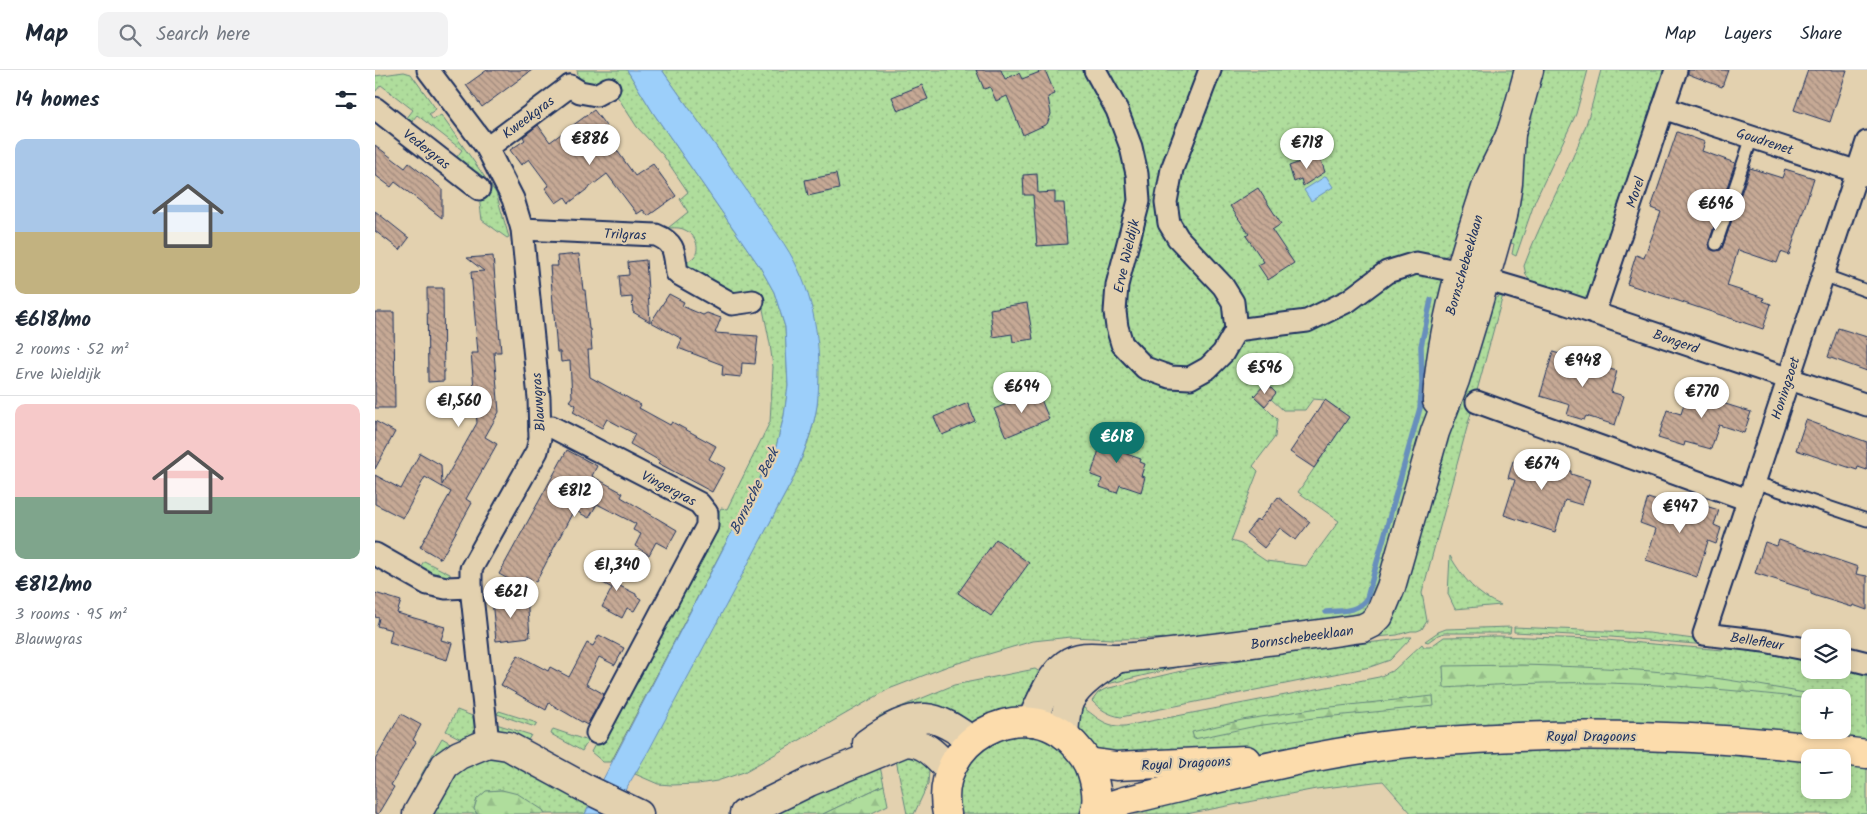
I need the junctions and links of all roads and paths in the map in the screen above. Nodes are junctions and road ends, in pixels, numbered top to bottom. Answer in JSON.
{"nodes":[{"id":1,"x":428,"y":70,"type":"edge"},
{"id":2,"x":1095,"y":70,"type":"edge"},
{"id":3,"x":1210,"y":70,"type":"edge"},
{"id":4,"x":1529,"y":70,"type":"edge"},
{"id":5,"x":1677,"y":70,"type":"edge"},
{"id":6,"x":569,"y":78,"type":"edge"},
{"id":7,"x":609,"y":88,"type":"dead end"},
{"id":8,"x":375,"y":108,"type":"edge"},
{"id":9,"x":1663,"y":108,"type":"junction"},
{"id":10,"x":1752,"y":137,"type":"junction"},
{"id":11,"x":1867,"y":142,"type":"edge"},
{"id":12,"x":487,"y":148,"type":"junction"},
{"id":13,"x":1862,"y":173,"type":"edge"},
{"id":14,"x":479,"y":189,"type":"dead end"},
{"id":15,"x":1139,"y":201,"type":"junction"},
{"id":16,"x":1165,"y":202,"type":"junction"},
{"id":17,"x":522,"y":229,"type":"junction"},
{"id":18,"x":1717,"y":244,"type":"dead end"},
{"id":19,"x":1473,"y":275,"type":"junction"},
{"id":20,"x":1823,"y":275,"type":"junction"},
{"id":21,"x":1867,"y":290,"type":"edge"},
{"id":22,"x":753,"y":301,"type":"dead end"},
{"id":23,"x":1594,"y":313,"type":"junction"},
{"id":24,"x":1235,"y":330,"type":"junction"},
{"id":25,"x":1788,"y":379,"type":"junction"},
{"id":26,"x":1477,"y":402,"type":"dead end"},
{"id":27,"x":1867,"y":405,"type":"edge"},
{"id":28,"x":540,"y":429,"type":"junction"},
{"id":29,"x":1751,"y":491,"type":"junction"},
{"id":30,"x":1867,"y":520,"type":"edge"},
{"id":31,"x":375,"y":554,"type":"edge"},
{"id":32,"x":471,"y":587,"type":"junction"},
{"id":33,"x":1704,"y":634,"type":"joint"},
{"id":34,"x":1801,"y":648,"type":"edge"},
{"id":35,"x":1118,"y":658,"type":"junction"},
{"id":36,"x":1851,"y":659,"type":"edge"},
{"id":37,"x":1867,"y":663,"type":"edge"},
{"id":38,"x":1031,"y":722,"type":"junction"},
{"id":39,"x":597,"y":733,"type":"dead end"},
{"id":40,"x":1064,"y":735,"type":"junction"},
{"id":41,"x":971,"y":740,"type":"junction"},
{"id":42,"x":487,"y":743,"type":"junction"},
{"id":43,"x":1867,"y":754,"type":"edge"},
{"id":44,"x":1315,"y":757,"type":"junction"},
{"id":45,"x":1088,"y":762,"type":"junction"},
{"id":46,"x":950,"y":770,"type":"junction"},
{"id":47,"x":809,"y":782,"type":"junction"},
{"id":48,"x":635,"y":812,"type":"edge"},
{"id":49,"x":944,"y":812,"type":"edge"},
{"id":50,"x":1095,"y":812,"type":"edge"},
{"id":51,"x":417,"y":814,"type":"edge"},
{"id":52,"x":744,"y":814,"type":"edge"}],
"edges":[{"from":1,"to":12,"type":"street","name":"Blauwgras"},
{"from":2,"to":15,"type":"street","name":"Erve Wieldijk"},
{"from":3,"to":16,"type":"street"},
{"from":4,"to":19,"type":"street","name":"Bornschebeeklaan"},
{"from":5,"to":9,"type":"street","name":"Morel"},
{"from":6,"to":7,"type":"street","name":"Kweekgras"},
{"from":6,"to":12,"type":"street","name":"Kweekgras"},
{"from":8,"to":14,"type":"street","name":"Vedergras"},
{"from":9,"to":10,"type":"street","name":"Goudrenet"},
{"from":9,"to":23,"type":"street","name":"Morel"},
{"from":10,"to":13,"type":"street","name":"Goudrenet"},
{"from":10,"to":18,"type":"lane"},
{"from":11,"to":13,"type":"street","name":"Honingzoet"},
{"from":12,"to":17,"type":"street","name":"Blauwgras"},
{"from":13,"to":20,"type":"street","name":"Honingzoet"},
{"from":15,"to":16,"type":"street","name":"Erve Wieldijk"},
{"from":15,"to":24,"type":"street","name":"Erve Wieldijk"},
{"from":16,"to":24,"type":"street"},
{"from":17,"to":22,"type":"street","name":"Trilgras"},
{"from":17,"to":28,"type":"street","name":"Blauwgras"},
{"from":19,"to":23,"type":"street","name":"Bongerd"},
{"from":19,"to":24,"type":"street"},
{"from":19,"to":35,"type":"street","name":"Bornschebeeklaan"},
{"from":20,"to":21,"type":"lane"},
{"from":20,"to":25,"type":"street","name":"Honingzoet"},
{"from":23,"to":25,"type":"street","name":"Bongerd"},
{"from":25,"to":27,"type":"street","name":"Bongerd"},
{"from":25,"to":29,"type":"street","name":"Honingzoet"},
{"from":26,"to":29,"type":"street"},
{"from":28,"to":32,"type":"street","name":"Blauwgras"},
{"from":28,"to":39,"type":"street","name":"Vingergras"},
{"from":29,"to":30,"type":"lane"},
{"from":29,"to":33,"type":"street","name":"Honingzoet"},
{"from":31,"to":32,"type":"street"},
{"from":32,"to":42,"type":"street","name":"Blauwgras"},
{"from":33,"to":34,"type":"street","name":"Bellefleur"},
{"from":35,"to":38,"type":"street","name":"Bornschebeeklaan"},
{"from":35,"to":40,"type":"street","name":"Bornschebeeklaan"},
{"from":36,"to":37,"type":"street"},
{"from":38,"to":40,"type":"main road"},
{"from":38,"to":41,"type":"main road"},
{"from":40,"to":45,"type":"main road"},
{"from":41,"to":46,"type":"main road"},
{"from":41,"to":47,"type":"street"},
{"from":42,"to":48,"type":"street"},
{"from":42,"to":51,"type":"street"},
{"from":43,"to":44,"type":"main road","name":"Royal Dragoons"},
{"from":44,"to":45,"type":"main road","name":"Royal Dragoons"},
{"from":44,"to":50,"type":"main road","name":"Royal Dragoons"},
{"from":45,"to":50,"type":"main road"},
{"from":46,"to":47,"type":"street"},
{"from":46,"to":49,"type":"main road"},
{"from":47,"to":52,"type":"street"}]}
